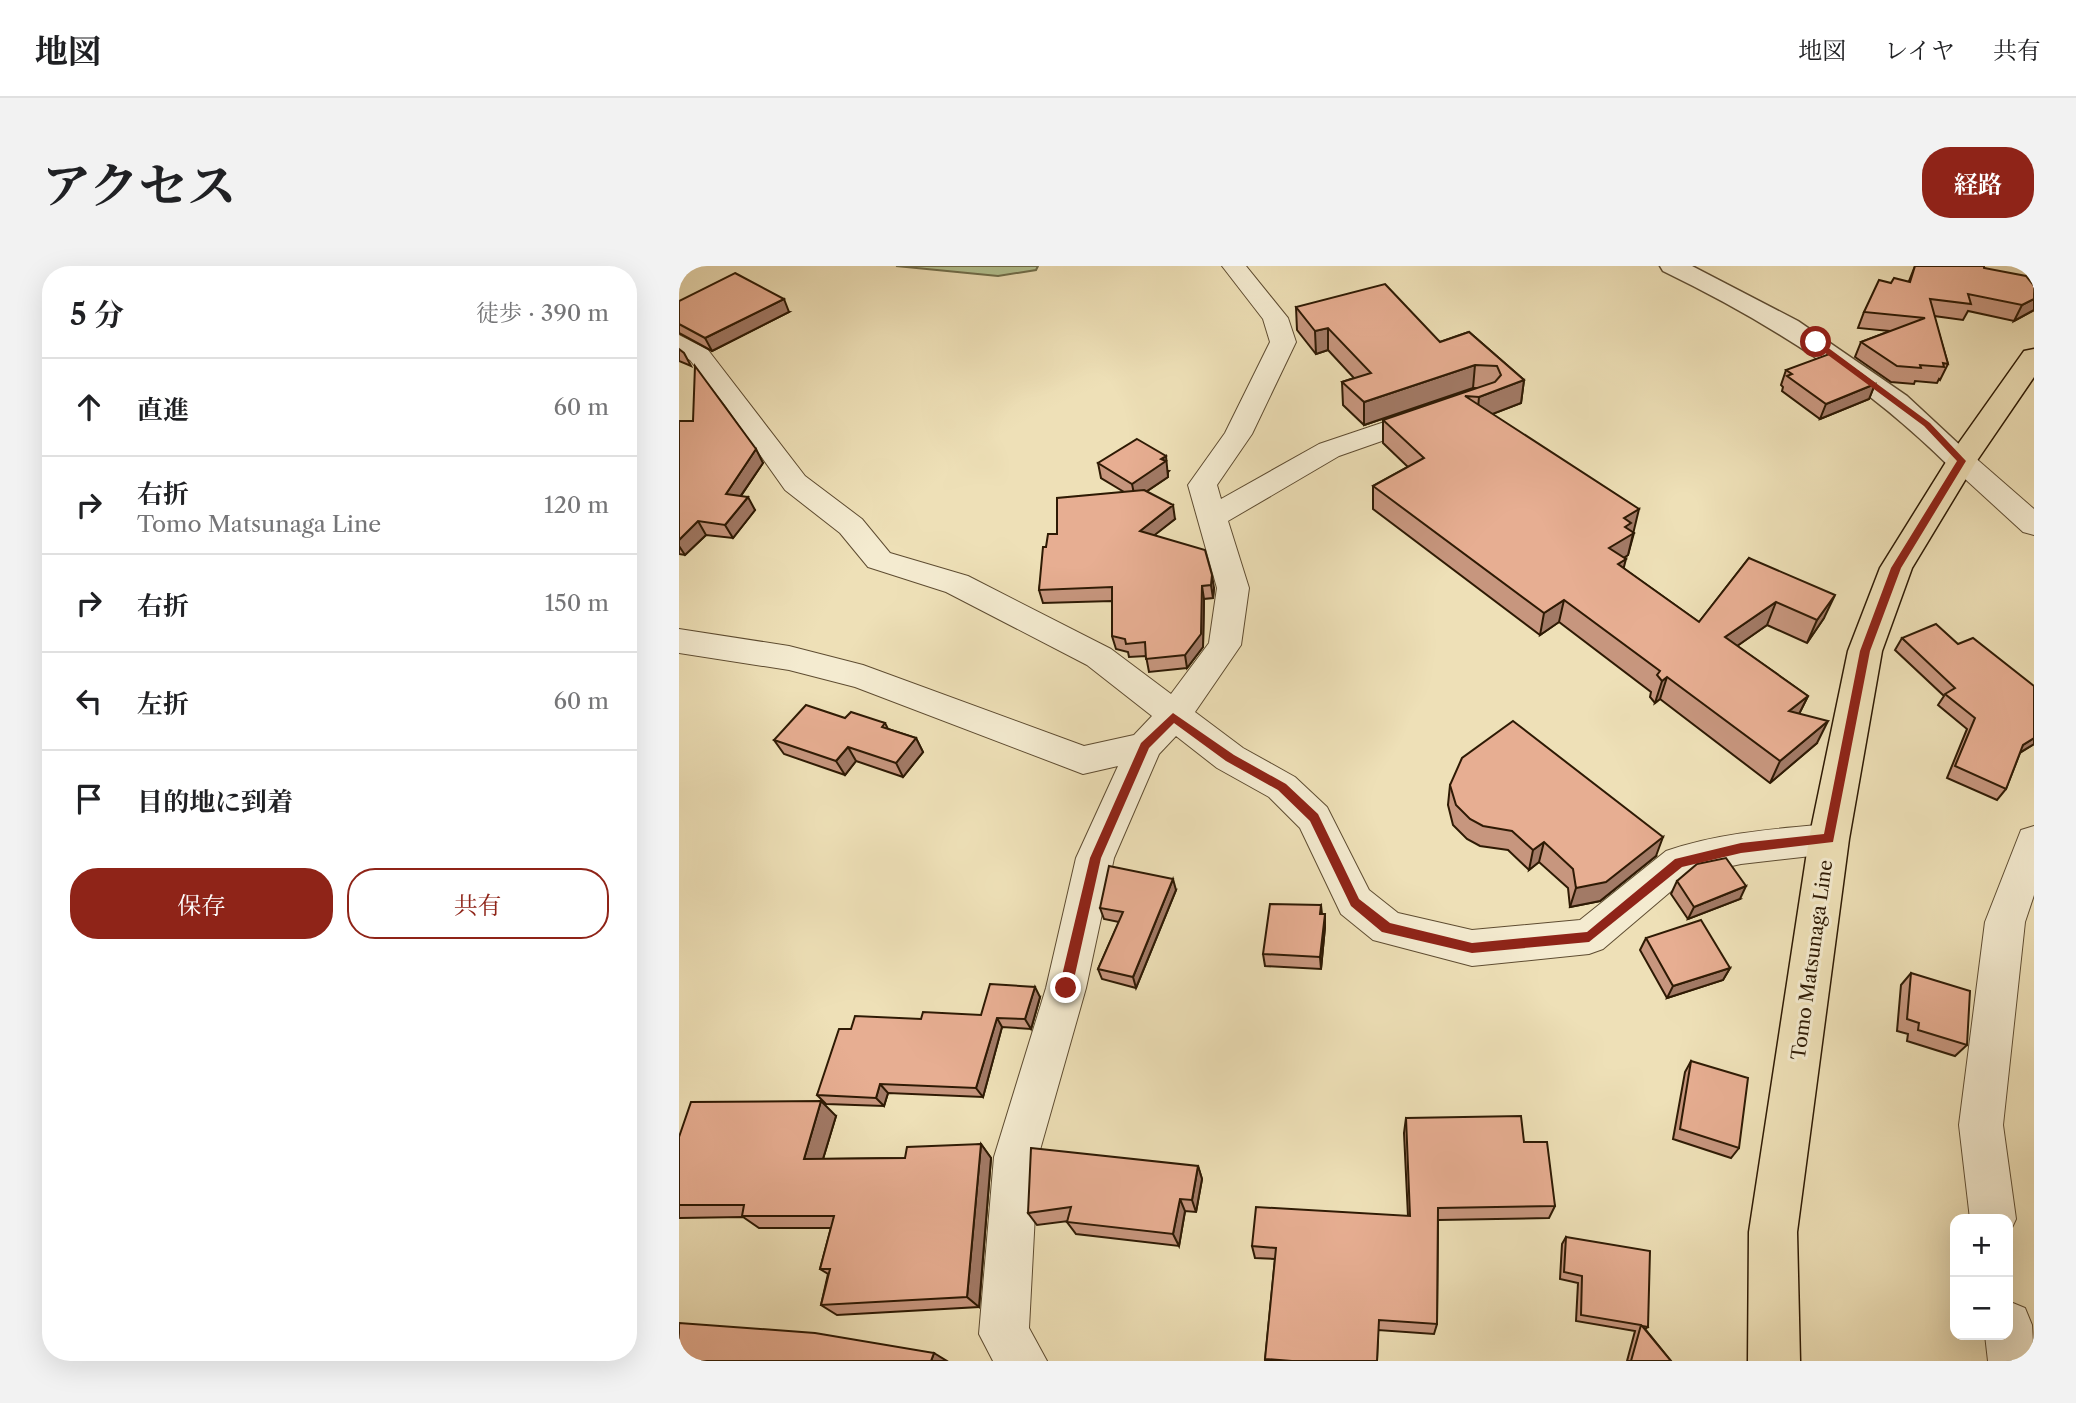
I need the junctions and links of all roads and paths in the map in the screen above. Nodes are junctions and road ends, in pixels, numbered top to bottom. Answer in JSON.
{"nodes":[{"id":1,"x":1234,"y":266,"type":"edge"},
{"id":2,"x":1672,"y":266,"type":"edge"},
{"id":3,"x":679,"y":343,"type":"edge"},
{"id":4,"x":2034,"y":357,"type":"edge"},
{"id":5,"x":1457,"y":405,"type":"edge"},
{"id":6,"x":1962,"y":461,"type":"junction"},
{"id":7,"x":1213,"y":516,"type":"junction"},
{"id":8,"x":2034,"y":525,"type":"edge"},
{"id":9,"x":679,"y":641,"type":"edge"},
{"id":10,"x":1159,"y":732,"type":"junction"},
{"id":11,"x":1829,"y":839,"type":"junction"},
{"id":12,"x":2034,"y":841,"type":"edge"},
{"id":13,"x":1992,"y":1214,"type":"edge"},
{"id":14,"x":2010,"y":1340,"type":"edge"},
{"id":15,"x":1022,"y":1361,"type":"edge"},
{"id":16,"x":1774,"y":1361,"type":"edge"},
{"id":17,"x":2013,"y":1361,"type":"edge"}],
"edges":[{"from":1,"to":7,"type":"street"},
{"from":2,"to":6,"type":"street"},
{"from":3,"to":10,"type":"street"},
{"from":4,"to":6,"type":"main road","name":"Tomo Matsunaga Line"},
{"from":5,"to":7,"type":"street"},
{"from":6,"to":8,"type":"street"},
{"from":6,"to":11,"type":"main road","name":"Tomo Matsunaga Line"},
{"from":7,"to":10,"type":"street"},
{"from":9,"to":10,"type":"street"},
{"from":10,"to":11,"type":"street"},
{"from":10,"to":15,"type":"street"},
{"from":11,"to":16,"type":"main road","name":"Tomo Matsunaga Line"},
{"from":12,"to":13,"type":"street"},
{"from":14,"to":17,"type":"street"}]}
